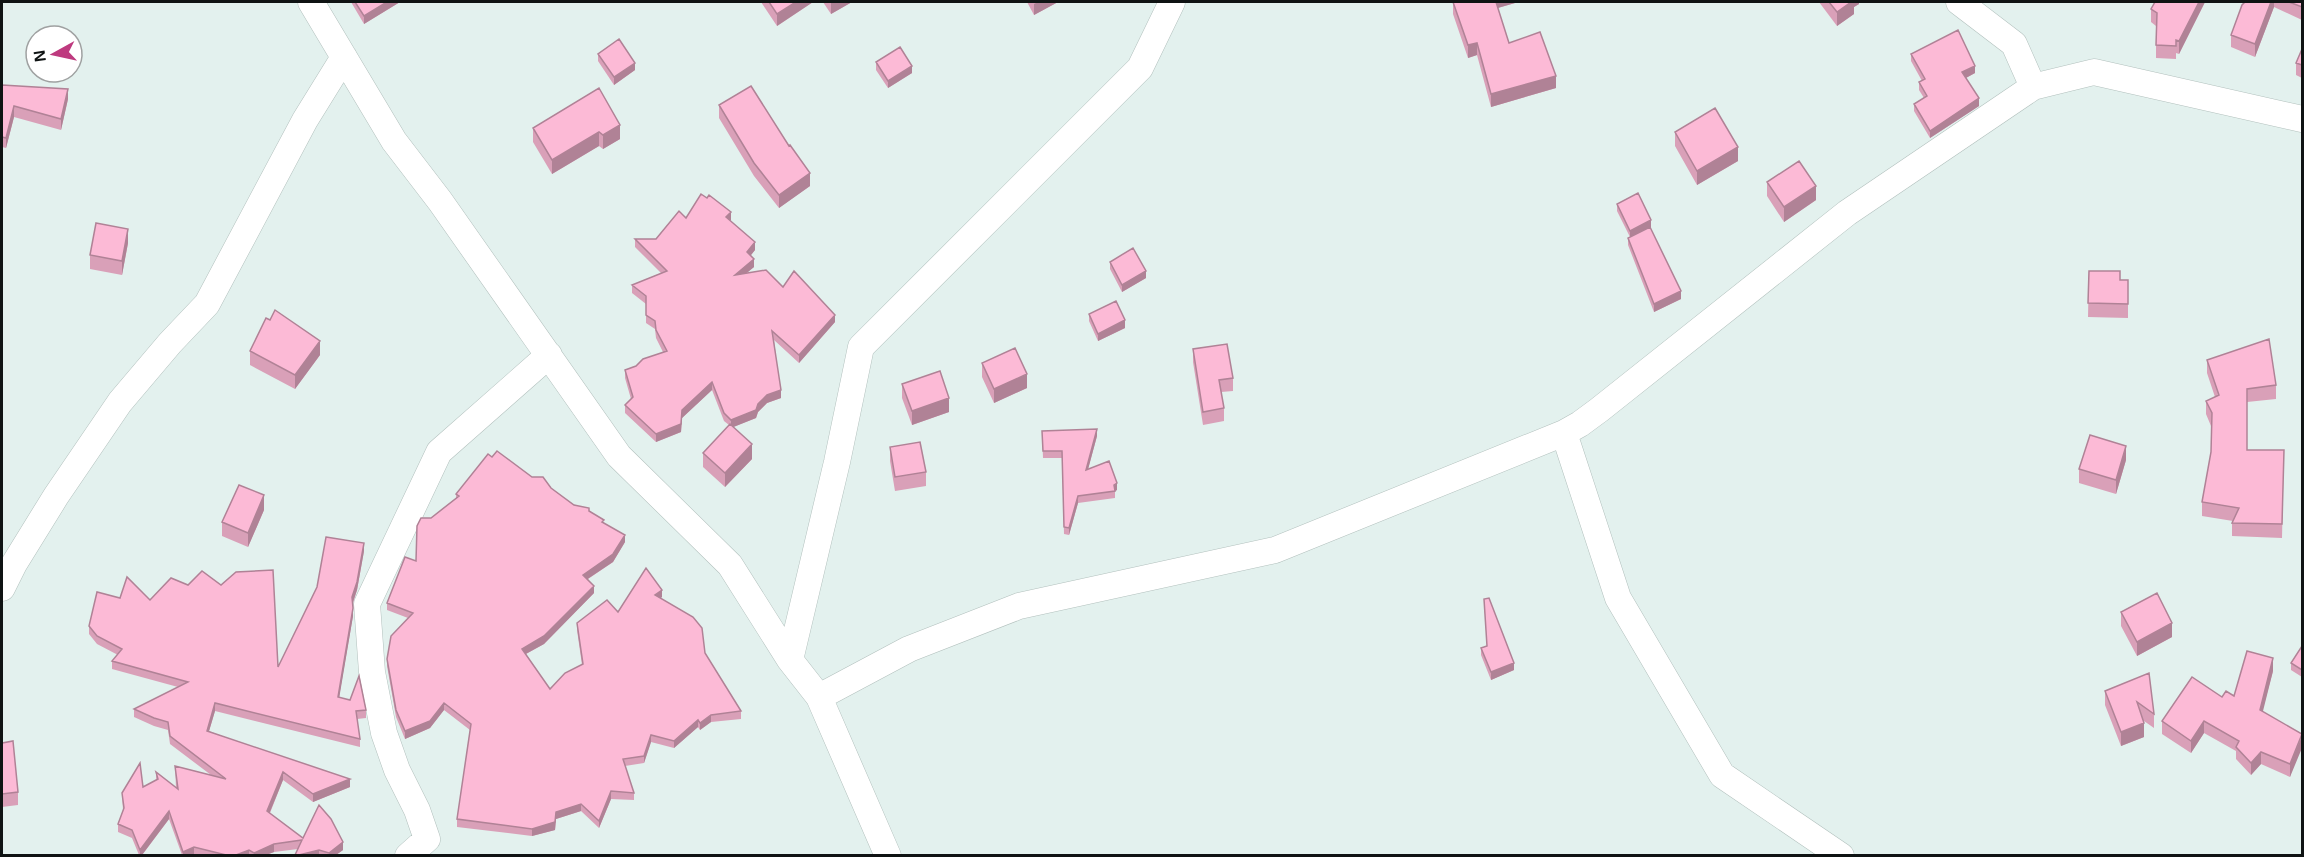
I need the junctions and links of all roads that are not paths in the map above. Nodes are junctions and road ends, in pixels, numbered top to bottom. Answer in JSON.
{"nodes":[{"id":1,"x":311,"y":2,"type":"edge"},
{"id":2,"x":1172,"y":2,"type":"edge"},
{"id":3,"x":1959,"y":2,"type":"edge"},
{"id":4,"x":345,"y":57,"type":"junction"},
{"id":5,"x":2032,"y":87,"type":"junction"},
{"id":6,"x":2302,"y":119,"type":"edge"},
{"id":7,"x":549,"y":355,"type":"junction"},
{"id":8,"x":1564,"y":433,"type":"junction"},
{"id":9,"x":2,"y":588,"type":"edge"},
{"id":10,"x":790,"y":660,"type":"junction"},
{"id":11,"x":819,"y":697,"type":"junction"},
{"id":12,"x":408,"y":855,"type":"edge"},
{"id":13,"x":888,"y":855,"type":"edge"},
{"id":14,"x":1841,"y":855,"type":"edge"}],
"edges":[{"from":1,"to":4,"type":"street"},
{"from":2,"to":10,"type":"street"},
{"from":3,"to":5,"type":"street"},
{"from":4,"to":7,"type":"street"},
{"from":4,"to":9,"type":"street"},
{"from":5,"to":6,"type":"street"},
{"from":5,"to":8,"type":"street"},
{"from":7,"to":10,"type":"street"},
{"from":7,"to":12,"type":"street"},
{"from":8,"to":11,"type":"street"},
{"from":8,"to":14,"type":"street"},
{"from":10,"to":11,"type":"street"},
{"from":11,"to":13,"type":"street"}]}
